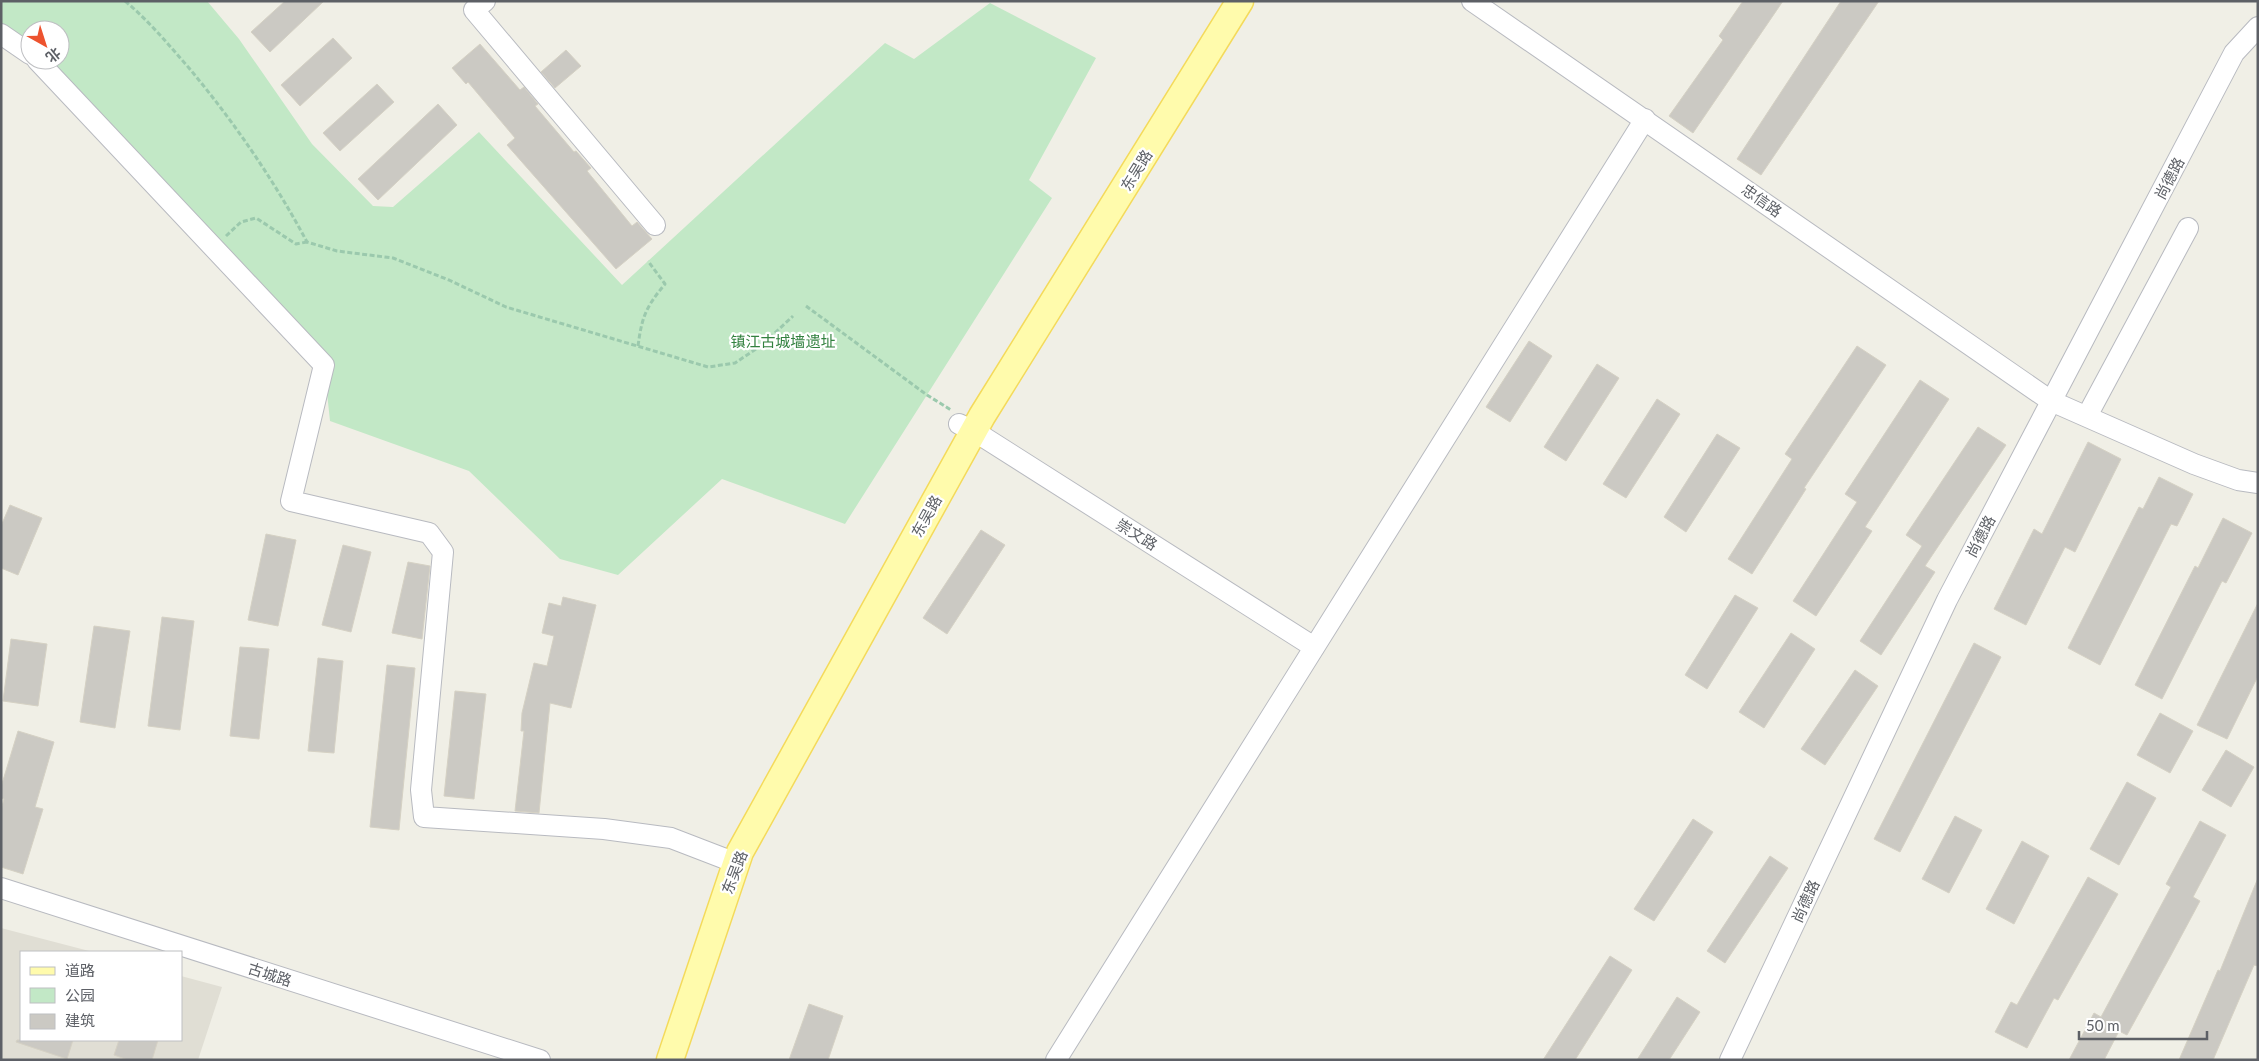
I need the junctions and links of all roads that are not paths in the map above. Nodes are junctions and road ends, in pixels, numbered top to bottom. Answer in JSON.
{"nodes":[{"id":1,"x":485,"y":1,"type":"edge"},
{"id":2,"x":1224,"y":1,"type":"edge"},
{"id":3,"x":1240,"y":1,"type":"edge"},
{"id":4,"x":1472,"y":1,"type":"edge"},
{"id":5,"x":2258,"y":28,"type":"edge"},
{"id":6,"x":1,"y":34,"type":"edge"},
{"id":7,"x":20,"y":47,"type":"edge"},
{"id":8,"x":47,"y":70,"type":"edge"},
{"id":9,"x":1645,"y":119,"type":"junction"},
{"id":10,"x":656,"y":226,"type":"dead end"},
{"id":11,"x":2188,"y":228,"type":"dead end"},
{"id":12,"x":2051,"y":401,"type":"junction"},
{"id":13,"x":2087,"y":416,"type":"junction"},
{"id":14,"x":965,"y":424,"type":"junction"},
{"id":15,"x":2258,"y":483,"type":"edge"},
{"id":16,"x":1314,"y":647,"type":"junction"},
{"id":17,"x":729,"y":861,"type":"junction"},
{"id":18,"x":1,"y":888,"type":"edge"},
{"id":19,"x":540,"y":1060,"type":"edge"},
{"id":20,"x":655,"y":1060,"type":"edge"},
{"id":21,"x":670,"y":1060,"type":"edge"},
{"id":22,"x":1056,"y":1060,"type":"edge"},
{"id":23,"x":1730,"y":1060,"type":"edge"}],
"edges":[{"from":1,"to":10,"type":"street"},
{"from":2,"to":14,"type":"main road","name":"东吴路"},
{"from":3,"to":14,"type":"main road","name":"东吴路"},
{"from":4,"to":9,"type":"street","name":"忠信路"},
{"from":5,"to":12,"type":"street","name":"尚德路"},
{"from":6,"to":7,"type":"street"},
{"from":8,"to":17,"type":"street"},
{"from":9,"to":12,"type":"street","name":"忠信路"},
{"from":9,"to":16,"type":"street"},
{"from":11,"to":13,"type":"street"},
{"from":12,"to":13,"type":"street","name":"忠信路"},
{"from":12,"to":23,"type":"street","name":"尚德路"},
{"from":13,"to":15,"type":"street","name":"忠信路"},
{"from":14,"to":16,"type":"street","name":"崇文路"},
{"from":14,"to":17,"type":"main road","name":"东吴路"},
{"from":16,"to":22,"type":"street"},
{"from":17,"to":20,"type":"main road","name":"东吴路"},
{"from":17,"to":21,"type":"main road","name":"东吴路"},
{"from":18,"to":19,"type":"street","name":"古城路"}]}
